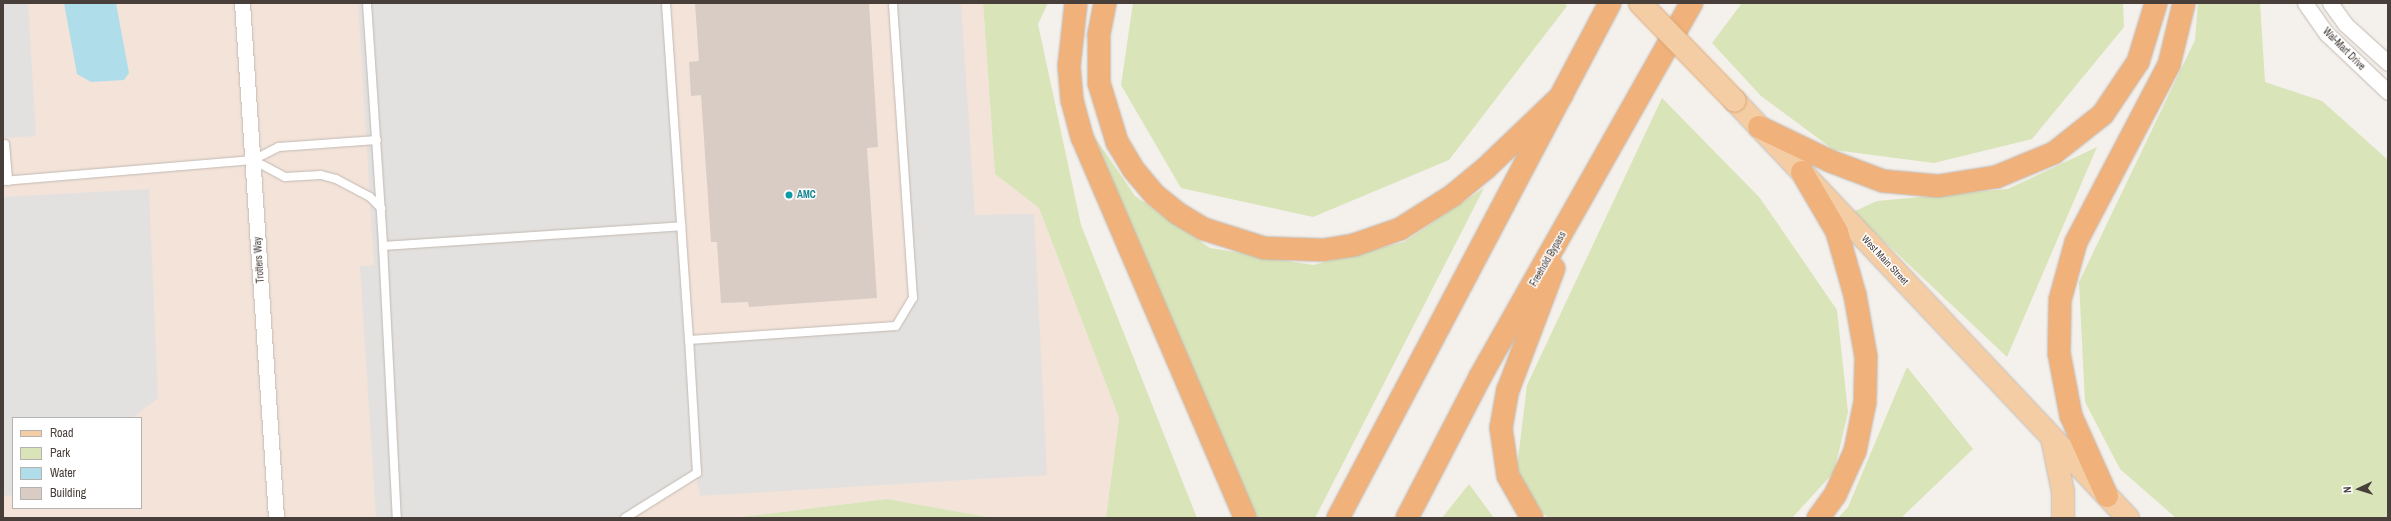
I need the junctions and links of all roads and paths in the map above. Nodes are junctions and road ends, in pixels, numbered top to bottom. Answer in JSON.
{"nodes":[{"id":1,"x":242,"y":3,"type":"edge"},
{"id":2,"x":367,"y":3,"type":"edge"},
{"id":3,"x":666,"y":3,"type":"edge"},
{"id":4,"x":893,"y":3,"type":"edge"},
{"id":5,"x":1076,"y":3,"type":"edge"},
{"id":6,"x":1105,"y":3,"type":"edge"},
{"id":7,"x":1610,"y":3,"type":"edge"},
{"id":8,"x":1640,"y":3,"type":"edge"},
{"id":9,"x":1692,"y":3,"type":"edge"},
{"id":10,"x":2156,"y":3,"type":"edge"},
{"id":11,"x":2184,"y":3,"type":"edge"},
{"id":12,"x":2305,"y":3,"type":"edge"},
{"id":13,"x":2330,"y":3,"type":"edge"},
{"id":14,"x":2388,"y":63,"type":"edge"},
{"id":15,"x":2388,"y":92,"type":"edge"},
{"id":16,"x":1562,"y":95,"type":"junction"},
{"id":17,"x":1759,"y":127,"type":"junction"},
{"id":18,"x":377,"y":140,"type":"junction"},
{"id":19,"x":5,"y":144,"type":"dead end"},
{"id":20,"x":253,"y":160,"type":"junction"},
{"id":21,"x":1802,"y":172,"type":"junction"},
{"id":22,"x":5,"y":181,"type":"edge"},
{"id":23,"x":381,"y":208,"type":"junction"},
{"id":24,"x":1574,"y":214,"type":"junction"},
{"id":25,"x":681,"y":226,"type":"junction"},
{"id":26,"x":383,"y":246,"type":"junction"},
{"id":27,"x":689,"y":340,"type":"junction"},
{"id":28,"x":2052,"y":438,"type":"junction"},
{"id":29,"x":2107,"y":496,"type":"junction"},
{"id":30,"x":276,"y":518,"type":"edge"},
{"id":31,"x":397,"y":518,"type":"edge"},
{"id":32,"x":625,"y":518,"type":"edge"},
{"id":33,"x":1245,"y":518,"type":"edge"},
{"id":34,"x":1338,"y":518,"type":"edge"},
{"id":35,"x":1407,"y":518,"type":"edge"},
{"id":36,"x":1532,"y":518,"type":"edge"},
{"id":37,"x":1818,"y":518,"type":"edge"},
{"id":38,"x":2063,"y":518,"type":"edge"},
{"id":39,"x":2128,"y":518,"type":"edge"}],
"edges":[{"from":1,"to":20,"type":"street","name":"Trotters Way"},
{"from":2,"to":18,"type":"lane"},
{"from":3,"to":25,"type":"lane"},
{"from":4,"to":27,"type":"lane"},
{"from":5,"to":33,"type":"highway"},
{"from":6,"to":16,"type":"highway"},
{"from":7,"to":16,"type":"highway"},
{"from":8,"to":17,"type":"main road","name":"West Main Street","bridge":true},
{"from":9,"to":24,"type":"highway","name":"Freehold Bypass"},
{"from":10,"to":17,"type":"highway"},
{"from":11,"to":29,"type":"highway"},
{"from":12,"to":15,"type":"street","name":"Wal-Mart Drive"},
{"from":13,"to":14,"type":"street","name":"Wal-Mart Drive"},
{"from":16,"to":34,"type":"highway"},
{"from":17,"to":21,"type":"main road","name":"West Main Street"},
{"from":18,"to":20,"type":"lane"},
{"from":18,"to":23,"type":"lane"},
{"from":19,"to":22,"type":"lane"},
{"from":20,"to":22,"type":"lane"},
{"from":20,"to":23,"type":"lane"},
{"from":20,"to":30,"type":"street","name":"Trotters Way"},
{"from":21,"to":28,"type":"main road","name":"West Main Street"},
{"from":21,"to":37,"type":"highway"},
{"from":23,"to":26,"type":"lane"},
{"from":24,"to":35,"type":"highway","name":"Freehold Bypass"},
{"from":24,"to":36,"type":"highway"},
{"from":25,"to":26,"type":"lane"},
{"from":25,"to":27,"type":"lane"},
{"from":26,"to":31,"type":"lane"},
{"from":27,"to":32,"type":"lane"},
{"from":28,"to":29,"type":"main road","name":"West Main Street"},
{"from":28,"to":38,"type":"main road"},
{"from":29,"to":39,"type":"main road","name":"West Main Street"}]}
